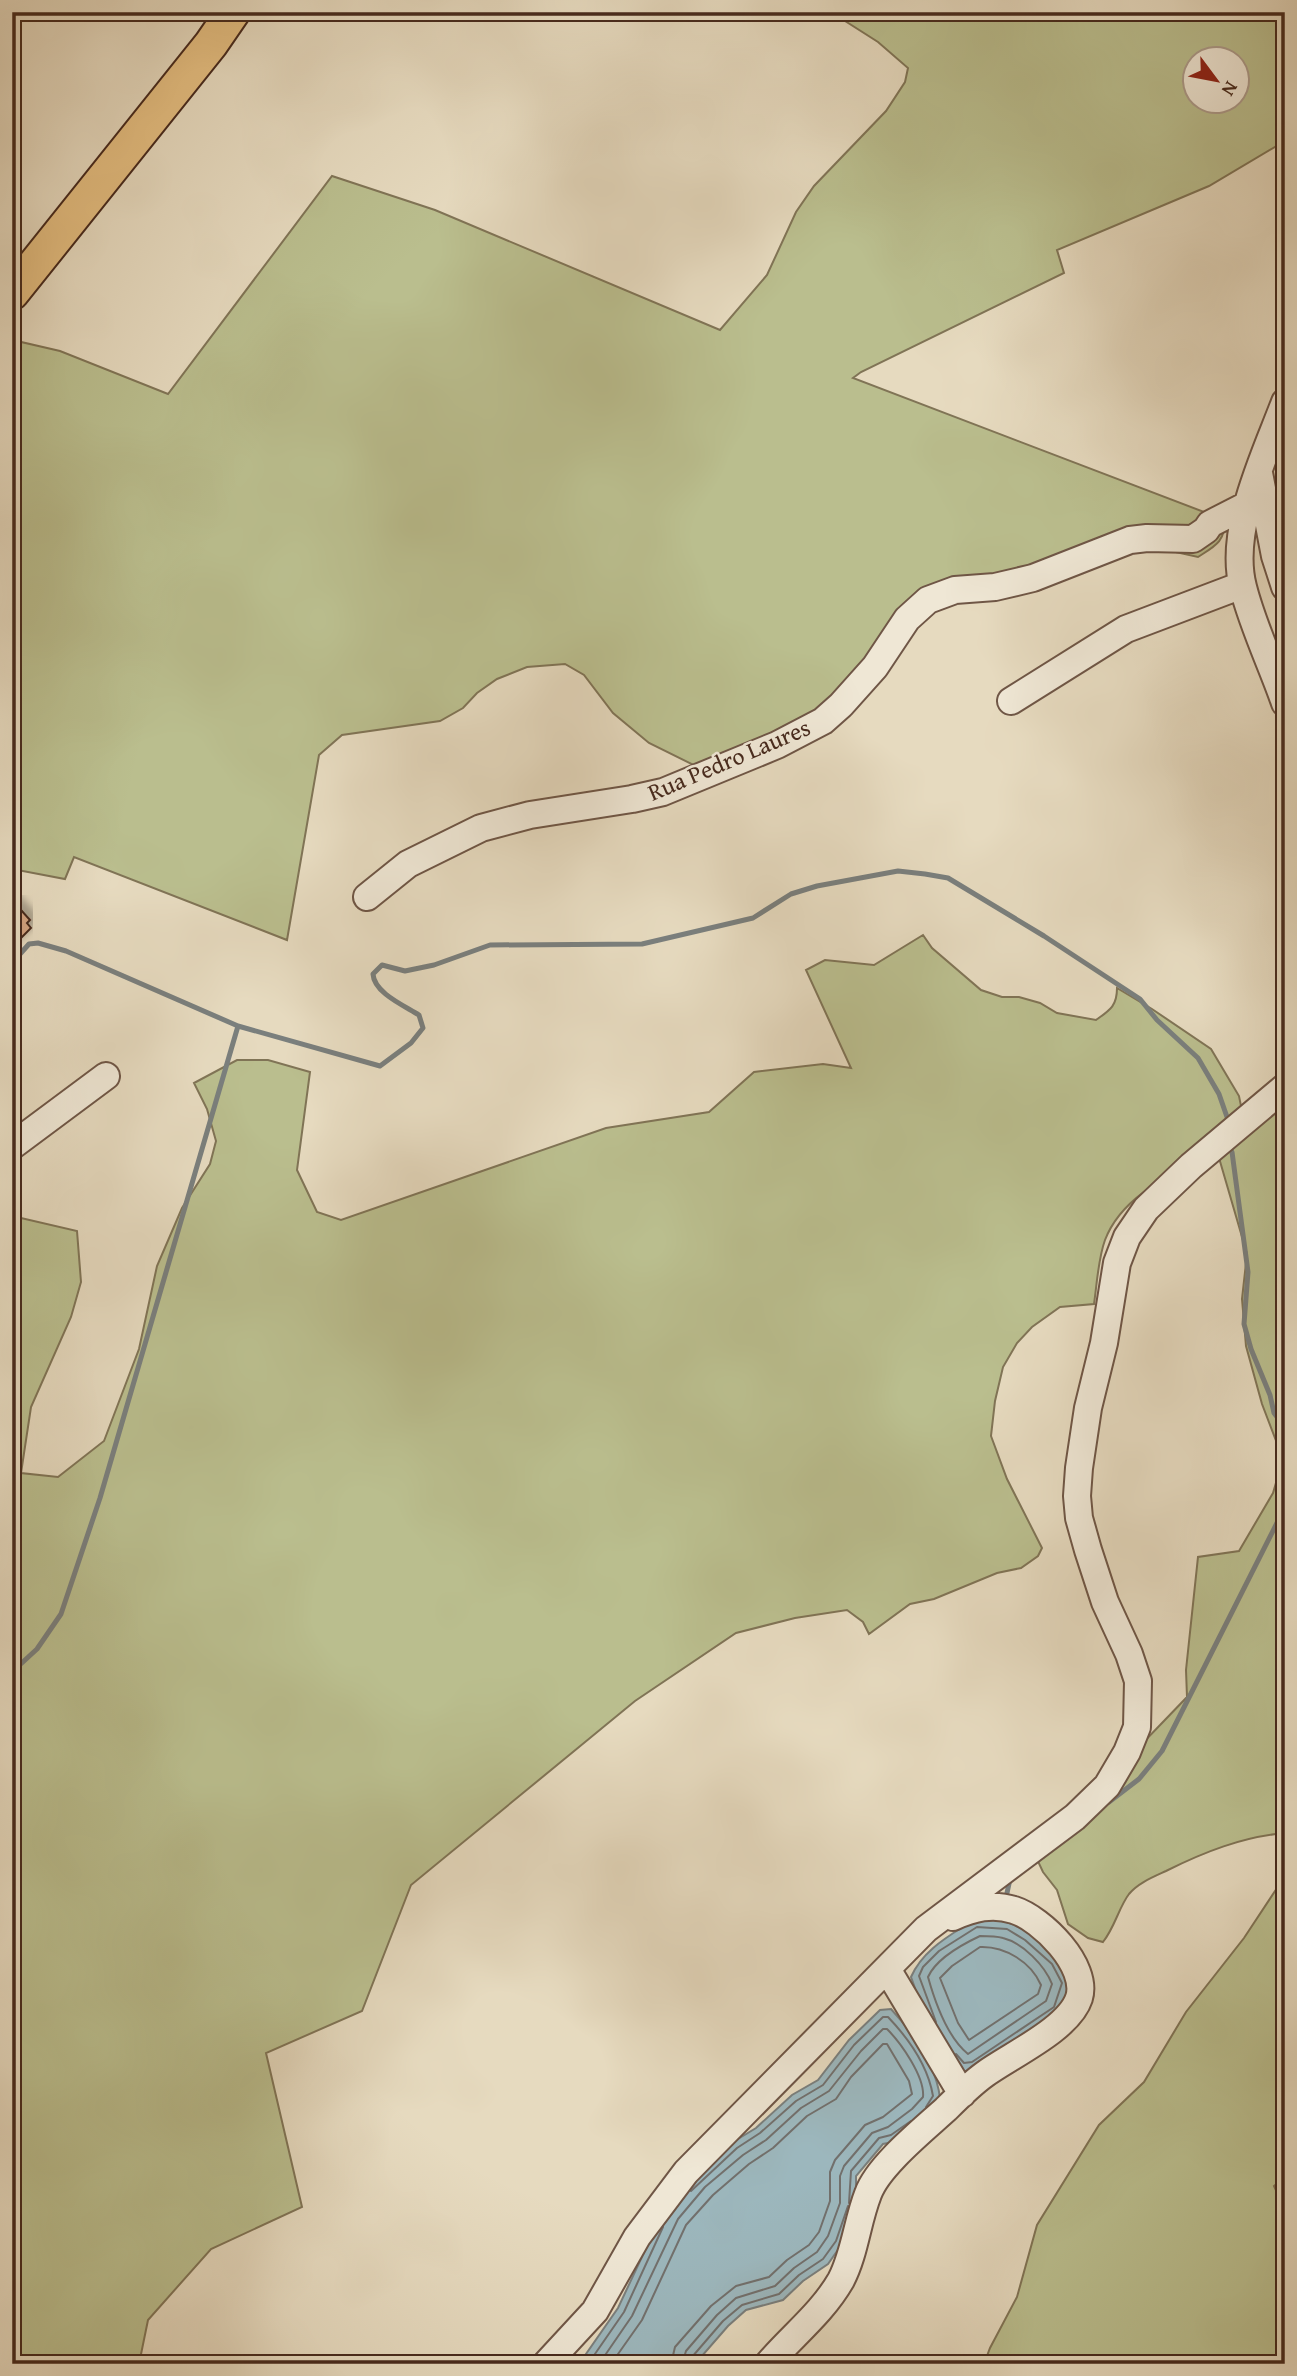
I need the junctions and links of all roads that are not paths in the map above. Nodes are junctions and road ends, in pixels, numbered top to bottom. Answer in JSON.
{"nodes":[{"id":1,"x":233,"y":12,"type":"edge"},
{"id":2,"x":15,"y":285,"type":"edge"},
{"id":3,"x":1285,"y":402,"type":"edge"},
{"id":4,"x":1258,"y":472,"type":"junction"},
{"id":5,"x":1247,"y":505,"type":"junction"},
{"id":6,"x":1242,"y":585,"type":"junction"},
{"id":7,"x":1285,"y":587,"type":"edge"},
{"id":8,"x":1011,"y":701,"type":"dead end"},
{"id":9,"x":1285,"y":703,"type":"edge"},
{"id":10,"x":367,"y":897,"type":"dead end"},
{"id":11,"x":106,"y":1076,"type":"dead end"},
{"id":12,"x":1285,"y":1087,"type":"edge"},
{"id":13,"x":12,"y":1146,"type":"edge"},
{"id":14,"x":926,"y":1929,"type":"junction"},
{"id":15,"x":887,"y":1969,"type":"junction"},
{"id":16,"x":962,"y":2094,"type":"junction"},
{"id":17,"x":546,"y":2364,"type":"edge"},
{"id":18,"x":768,"y":2364,"type":"edge"}],
"edges":[{"from":1,"to":2,"type":"main road"},
{"from":3,"to":4,"type":"street"},
{"from":4,"to":5,"type":"street"},
{"from":4,"to":7,"type":"street"},
{"from":5,"to":6,"type":"street"},
{"from":5,"to":10,"type":"street","name":"Rua Pedro Laures"},
{"from":6,"to":8,"type":"street"},
{"from":6,"to":9,"type":"street"},
{"from":11,"to":13,"type":"street"},
{"from":12,"to":14,"type":"street"},
{"from":14,"to":15,"type":"street"},
{"from":14,"to":16,"type":"street"},
{"from":15,"to":16,"type":"street"},
{"from":15,"to":17,"type":"street"},
{"from":16,"to":18,"type":"street"}]}
